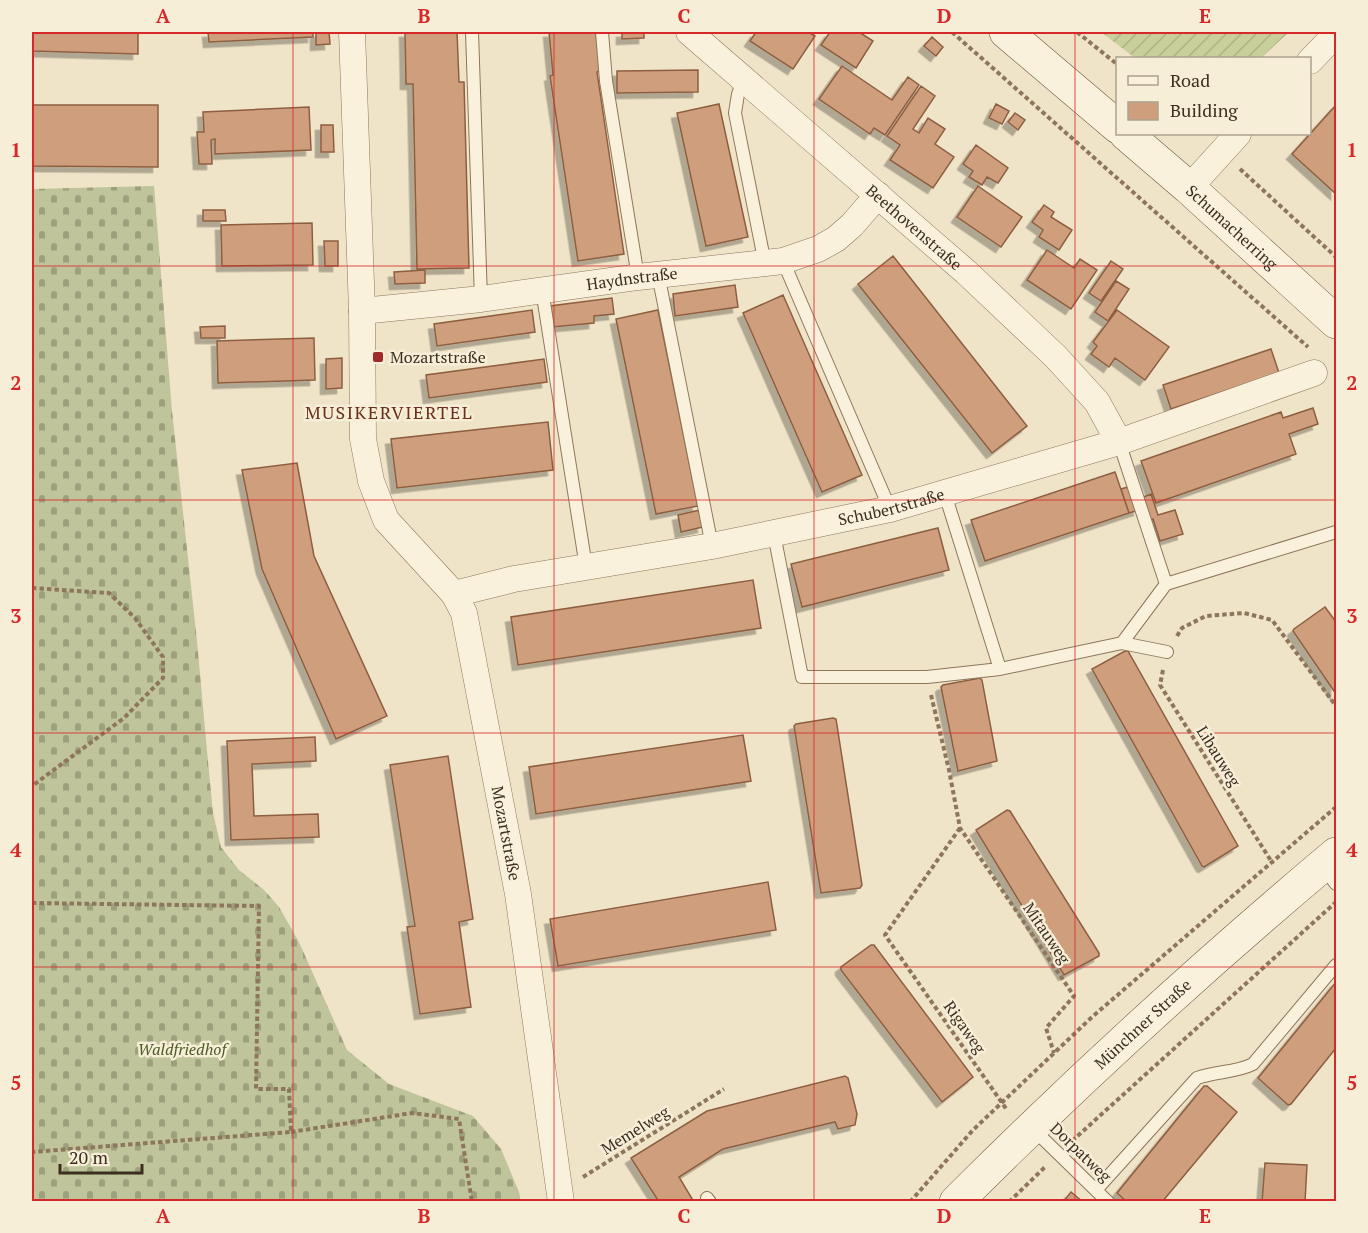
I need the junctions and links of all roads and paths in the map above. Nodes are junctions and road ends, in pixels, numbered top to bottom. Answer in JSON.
{"nodes":[{"id":1,"x":352,"y":32,"type":"edge"},
{"id":2,"x":472,"y":32,"type":"edge"},
{"id":3,"x":602,"y":32,"type":"edge"},
{"id":4,"x":689,"y":32,"type":"edge"},
{"id":5,"x":952,"y":32,"type":"edge"},
{"id":6,"x":1006,"y":32,"type":"edge"},
{"id":7,"x":1077,"y":32,"type":"edge"},
{"id":8,"x":1336,"y":34,"type":"edge"},
{"id":9,"x":1311,"y":60,"type":"edge"},
{"id":10,"x":1116,"y":63,"type":"edge"},
{"id":11,"x":744,"y":79,"type":"junction"},
{"id":12,"x":1116,"y":125,"type":"edge"},
{"id":13,"x":1127,"y":135,"type":"edge"},
{"id":14,"x":1229,"y":142,"type":"edge"},
{"id":15,"x":1189,"y":188,"type":"junction"},
{"id":16,"x":878,"y":195,"type":"junction"},
{"id":17,"x":1336,"y":257,"type":"edge"},
{"id":18,"x":774,"y":262,"type":"junction"},
{"id":19,"x":648,"y":275,"type":"junction"},
{"id":20,"x":542,"y":290,"type":"junction"},
{"id":21,"x":481,"y":299,"type":"junction"},
{"id":22,"x":362,"y":311,"type":"junction"},
{"id":23,"x":1336,"y":322,"type":"edge"},
{"id":24,"x":1313,"y":362,"type":"joint"},
{"id":25,"x":1119,"y":441,"type":"junction"},
{"id":26,"x":945,"y":494,"type":"junction"},
{"id":27,"x":890,"y":509,"type":"junction"},
{"id":28,"x":1336,"y":532,"type":"edge"},
{"id":29,"x":774,"y":534,"type":"junction"},
{"id":30,"x":712,"y":546,"type":"junction"},
{"id":31,"x":586,"y":567,"type":"junction"},
{"id":32,"x":1166,"y":584,"type":"junction"},
{"id":33,"x":32,"y":588,"type":"edge"},
{"id":34,"x":454,"y":594,"type":"junction"},
{"id":35,"x":1122,"y":643,"type":"junction"},
{"id":36,"x":1167,"y":652,"type":"junction"},
{"id":37,"x":1000,"y":669,"type":"junction"},
{"id":38,"x":927,"y":677,"type":"junction"},
{"id":39,"x":1336,"y":706,"type":"edge"},
{"id":40,"x":32,"y":786,"type":"edge"},
{"id":41,"x":1336,"y":807,"type":"edge"},
{"id":42,"x":960,"y":828,"type":"junction"},
{"id":43,"x":1272,"y":862,"type":"junction"},
{"id":44,"x":1332,"y":868,"type":"edge"},
{"id":45,"x":1290,"y":893,"type":"junction"},
{"id":46,"x":1336,"y":902,"type":"edge"},
{"id":47,"x":32,"y":903,"type":"edge"},
{"id":48,"x":1336,"y":965,"type":"edge"},
{"id":49,"x":1054,"y":1053,"type":"junction"},
{"id":50,"x":724,"y":1089,"type":"dead end"},
{"id":51,"x":1002,"y":1102,"type":"junction"},
{"id":52,"x":1027,"y":1131,"type":"junction"},
{"id":53,"x":291,"y":1132,"type":"junction"},
{"id":54,"x":32,"y":1152,"type":"edge"},
{"id":55,"x":1058,"y":1154,"type":"junction"},
{"id":56,"x":1096,"y":1191,"type":"junction"},
{"id":57,"x":560,"y":1196,"type":"edge"},
{"id":58,"x":472,"y":1202,"type":"edge"},
{"id":59,"x":910,"y":1202,"type":"edge"},
{"id":60,"x":956,"y":1202,"type":"edge"},
{"id":61,"x":1009,"y":1202,"type":"edge"},
{"id":62,"x":1108,"y":1202,"type":"edge"}],
"edges":[{"from":1,"to":22,"type":"street","name":"Mozartstraße"},
{"from":2,"to":21,"type":"lane"},
{"from":3,"to":19,"type":"lane"},
{"from":4,"to":11,"type":"street","name":"Beethovenstraße"},
{"from":5,"to":24,"type":"path"},
{"from":6,"to":12,"type":"street"},
{"from":7,"to":10,"type":"path"},
{"from":8,"to":9,"type":"street"},
{"from":11,"to":16,"type":"street","name":"Beethovenstraße"},
{"from":11,"to":18,"type":"lane"},
{"from":13,"to":15,"type":"street","name":"Schumacherring"},
{"from":14,"to":15,"type":"street"},
{"from":14,"to":17,"type":"path"},
{"from":15,"to":23,"type":"street","name":"Schumacherring"},
{"from":16,"to":18,"type":"street","name":"Haydnstraße"},
{"from":16,"to":25,"type":"street","name":"Beethovenstraße"},
{"from":18,"to":19,"type":"street","name":"Haydnstraße"},
{"from":18,"to":27,"type":"lane"},
{"from":19,"to":20,"type":"street","name":"Haydnstraße"},
{"from":19,"to":30,"type":"lane"},
{"from":20,"to":21,"type":"street","name":"Haydnstraße"},
{"from":20,"to":31,"type":"lane"},
{"from":21,"to":22,"type":"street","name":"Haydnstraße"},
{"from":22,"to":34,"type":"street","name":"Mozartstraße"},
{"from":24,"to":25,"type":"street","name":"Schubertstraße"},
{"from":25,"to":26,"type":"street","name":"Schubertstraße"},
{"from":25,"to":32,"type":"lane"},
{"from":26,"to":27,"type":"street","name":"Schubertstraße"},
{"from":26,"to":37,"type":"lane"},
{"from":27,"to":29,"type":"street","name":"Schubertstraße"},
{"from":28,"to":32,"type":"lane"},
{"from":29,"to":30,"type":"street","name":"Schubertstraße"},
{"from":29,"to":38,"type":"lane"},
{"from":30,"to":31,"type":"street","name":"Schubertstraße"},
{"from":31,"to":34,"type":"street","name":"Schubertstraße"},
{"from":32,"to":35,"type":"lane"},
{"from":33,"to":40,"type":"path"},
{"from":34,"to":57,"type":"street","name":"Mozartstraße"},
{"from":35,"to":36,"type":"lane"},
{"from":35,"to":37,"type":"lane"},
{"from":36,"to":39,"type":"path","name":"Libauweg"},
{"from":36,"to":43,"type":"path","name":"Libauweg"},
{"from":37,"to":38,"type":"lane"},
{"from":38,"to":42,"type":"path","name":"Mitauweg"},
{"from":41,"to":43,"type":"path"},
{"from":42,"to":49,"type":"path","name":"Mitauweg"},
{"from":42,"to":51,"type":"path","name":"Rigaweg"},
{"from":43,"to":45,"type":"path","name":"Libauweg"},
{"from":43,"to":49,"type":"path"},
{"from":44,"to":45,"type":"street","name":"Münchner Straße"},
{"from":45,"to":52,"type":"street","name":"Münchner Straße"},
{"from":46,"to":55,"type":"path"},
{"from":47,"to":53,"type":"path"},
{"from":48,"to":56,"type":"lane"},
{"from":49,"to":51,"type":"path"},
{"from":50,"to":57,"type":"path","name":"Memelweg"},
{"from":51,"to":52,"type":"path","name":"Rigaweg"},
{"from":51,"to":59,"type":"path"},
{"from":52,"to":55,"type":"lane","name":"Dorpatweg"},
{"from":52,"to":60,"type":"street","name":"Münchner Straße"},
{"from":53,"to":54,"type":"path"},
{"from":53,"to":58,"type":"path"},
{"from":55,"to":56,"type":"lane","name":"Dorpatweg"},
{"from":55,"to":61,"type":"path"},
{"from":56,"to":62,"type":"lane","name":"Dorpatweg"}]}
